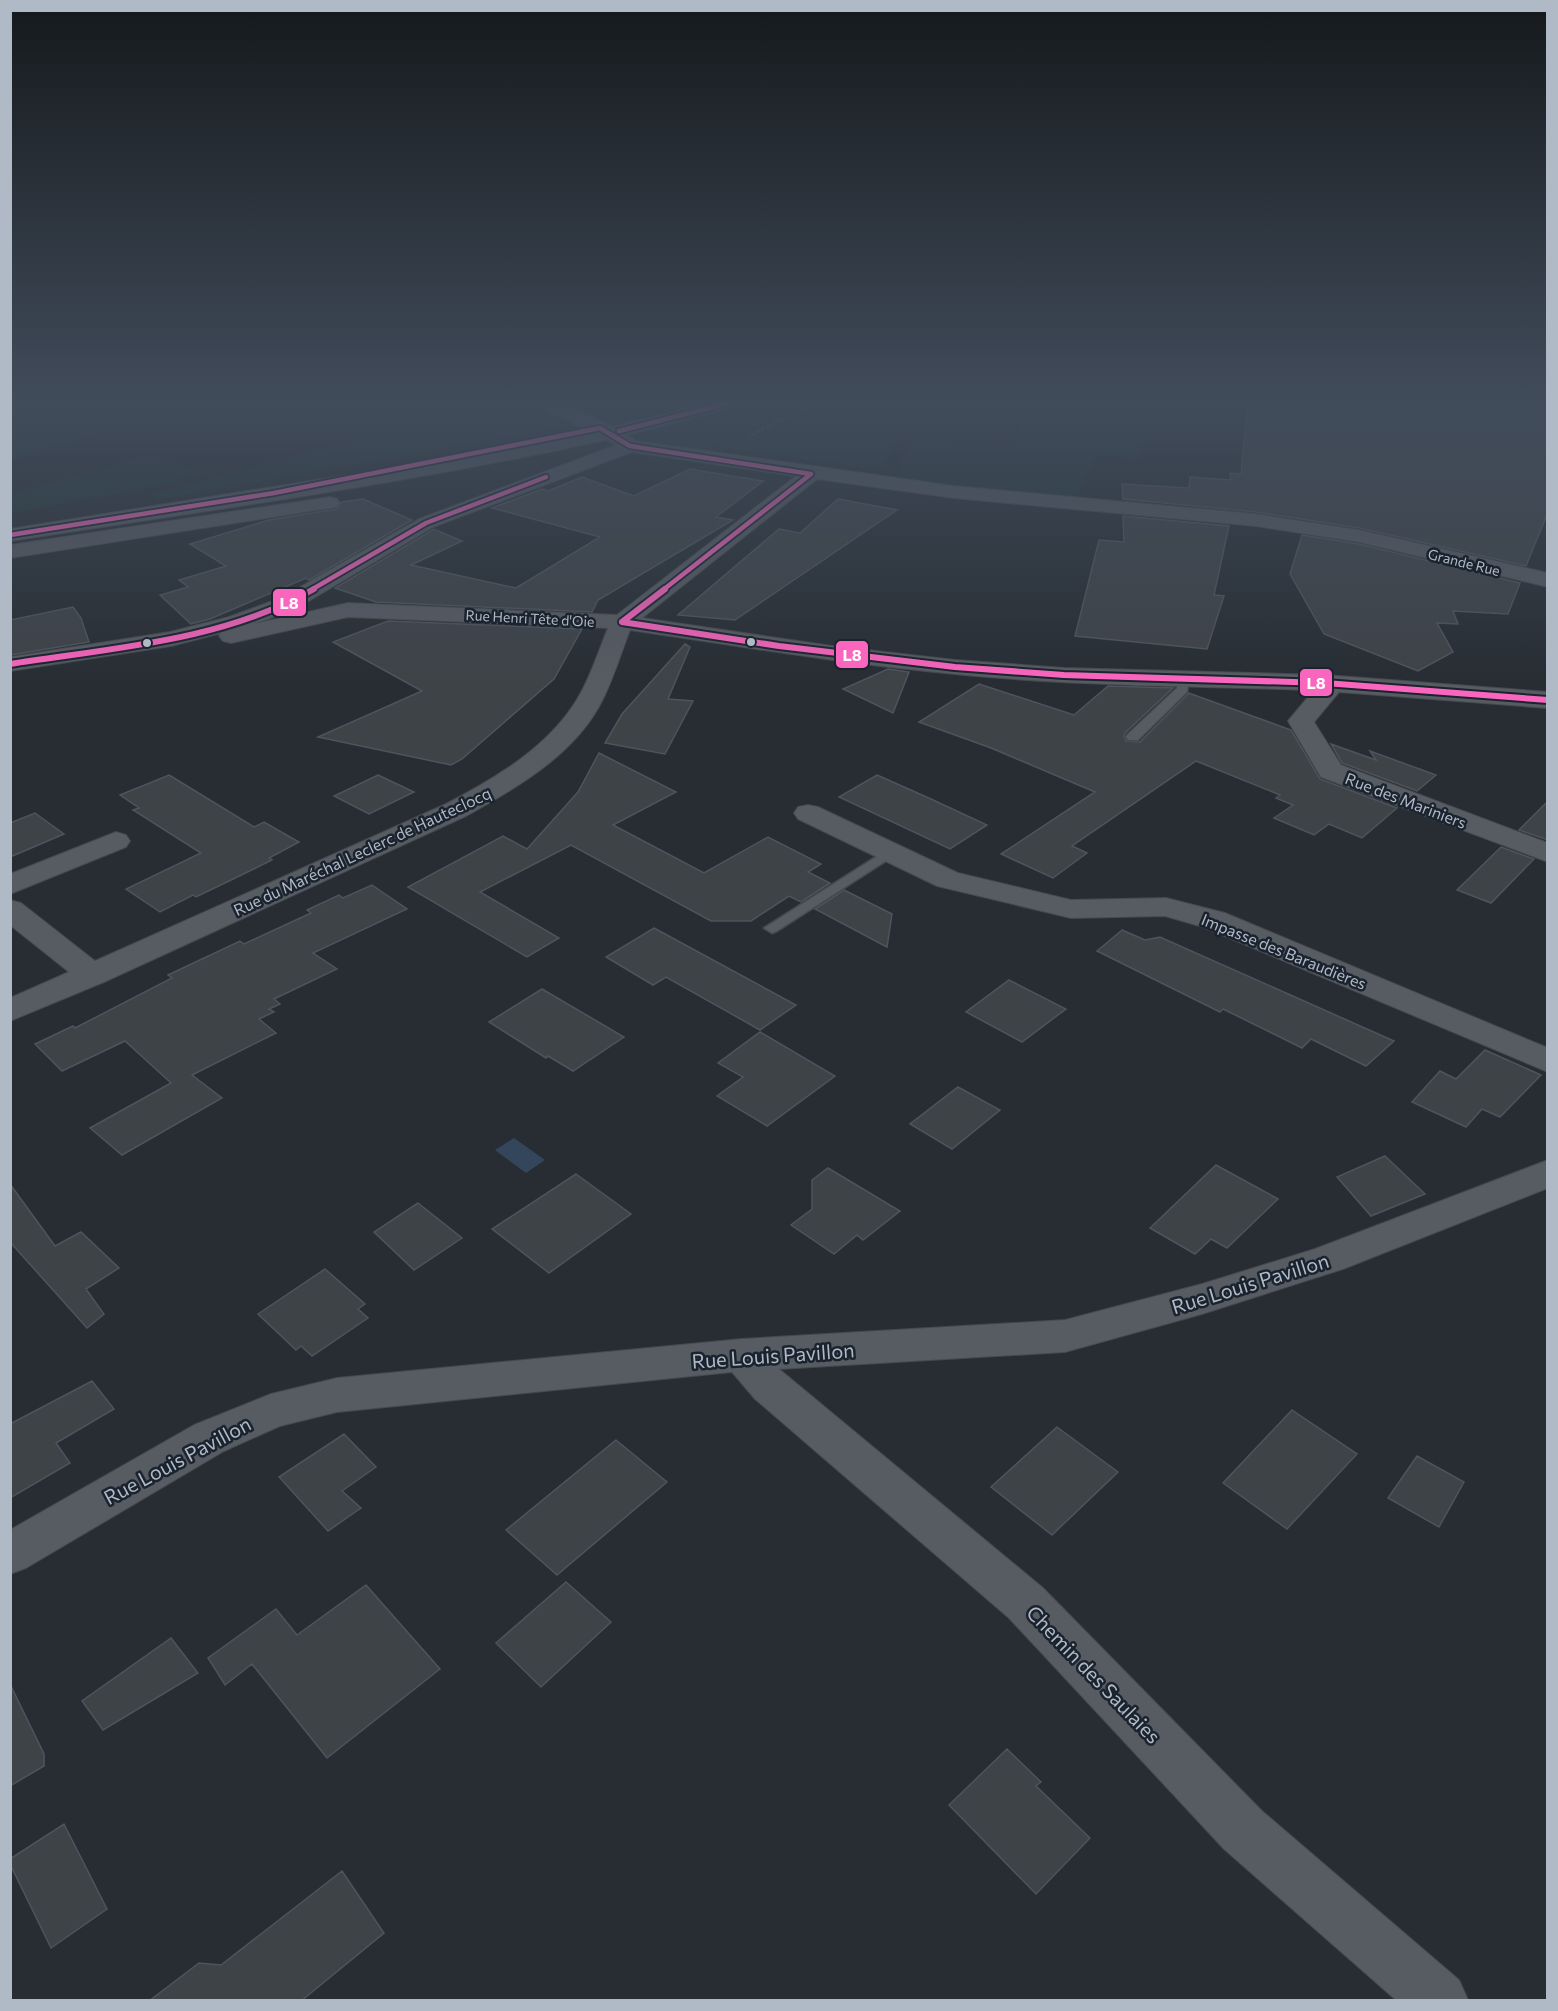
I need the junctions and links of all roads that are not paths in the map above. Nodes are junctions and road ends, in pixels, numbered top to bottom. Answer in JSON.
{"nodes":[{"id":1,"x":281,"y":492,"type":"edge"},
{"id":2,"x":509,"y":492,"type":"edge"},
{"id":3,"x":789,"y":492,"type":"edge"},
{"id":4,"x":955,"y":492,"type":"edge"},
{"id":5,"x":330,"y":502,"type":"dead end"},
{"id":6,"x":10,"y":535,"type":"edge"},
{"id":7,"x":10,"y":552,"type":"edge"},
{"id":8,"x":1548,"y":580,"type":"edge"},
{"id":9,"x":622,"y":622,"type":"junction"},
{"id":10,"x":231,"y":636,"type":"dead end"},
{"id":11,"x":10,"y":664,"type":"edge"},
{"id":12,"x":1183,"y":679,"type":"junction"},
{"id":13,"x":1325,"y":683,"type":"junction"},
{"id":14,"x":1548,"y":700,"type":"edge"},
{"id":15,"x":1133,"y":737,"type":"dead end"},
{"id":16,"x":808,"y":813,"type":"dead end"},
{"id":17,"x":116,"y":841,"type":"dead end"},
{"id":18,"x":890,"y":852,"type":"junction"},
{"id":19,"x":1548,"y":853,"type":"edge"},
{"id":20,"x":10,"y":885,"type":"edge"},
{"id":21,"x":10,"y":909,"type":"edge"},
{"id":22,"x":772,"y":928,"type":"dead end"},
{"id":23,"x":93,"y":975,"type":"junction"},
{"id":24,"x":10,"y":1011,"type":"edge"},
{"id":25,"x":1548,"y":1061,"type":"edge"},
{"id":26,"x":1548,"y":1173,"type":"edge"},
{"id":27,"x":742,"y":1355,"type":"junction"},
{"id":28,"x":10,"y":1554,"type":"edge"},
{"id":29,"x":1439,"y":2001,"type":"edge"}],
"edges":[{"from":1,"to":6,"type":"main road"},
{"from":2,"to":11,"type":"street"},
{"from":3,"to":9,"type":"street","name":"Rue du Maréchal Leclerc de Hauteclocq"},
{"from":4,"to":8,"type":"street","name":"Grande Rue"},
{"from":5,"to":7,"type":"street"},
{"from":9,"to":10,"type":"street","name":"Rue Henri Tête d'Oie"},
{"from":9,"to":12,"type":"street","name":"Rue Henri Tête d'Oie"},
{"from":9,"to":23,"type":"street","name":"Rue du Maréchal Leclerc de Hauteclocq"},
{"from":12,"to":13,"type":"street","name":"Rue Henri Tête d'Oie"},
{"from":12,"to":15,"type":"lane"},
{"from":13,"to":14,"type":"street","name":"Rue Henri Tête d'Oie"},
{"from":13,"to":19,"type":"street","name":"Rue des Mariniers"},
{"from":16,"to":18,"type":"street","name":"Impasse des Baraudières"},
{"from":17,"to":20,"type":"street"},
{"from":18,"to":22,"type":"lane"},
{"from":18,"to":25,"type":"street","name":"Impasse des Baraudières"},
{"from":21,"to":23,"type":"street"},
{"from":23,"to":24,"type":"street","name":"Rue du Maréchal Leclerc de Hauteclocq"},
{"from":26,"to":27,"type":"street","name":"Rue Louis Pavillon"},
{"from":27,"to":28,"type":"street","name":"Rue Louis Pavillon"},
{"from":27,"to":29,"type":"street","name":"Chemin des Saulaies"}]}
